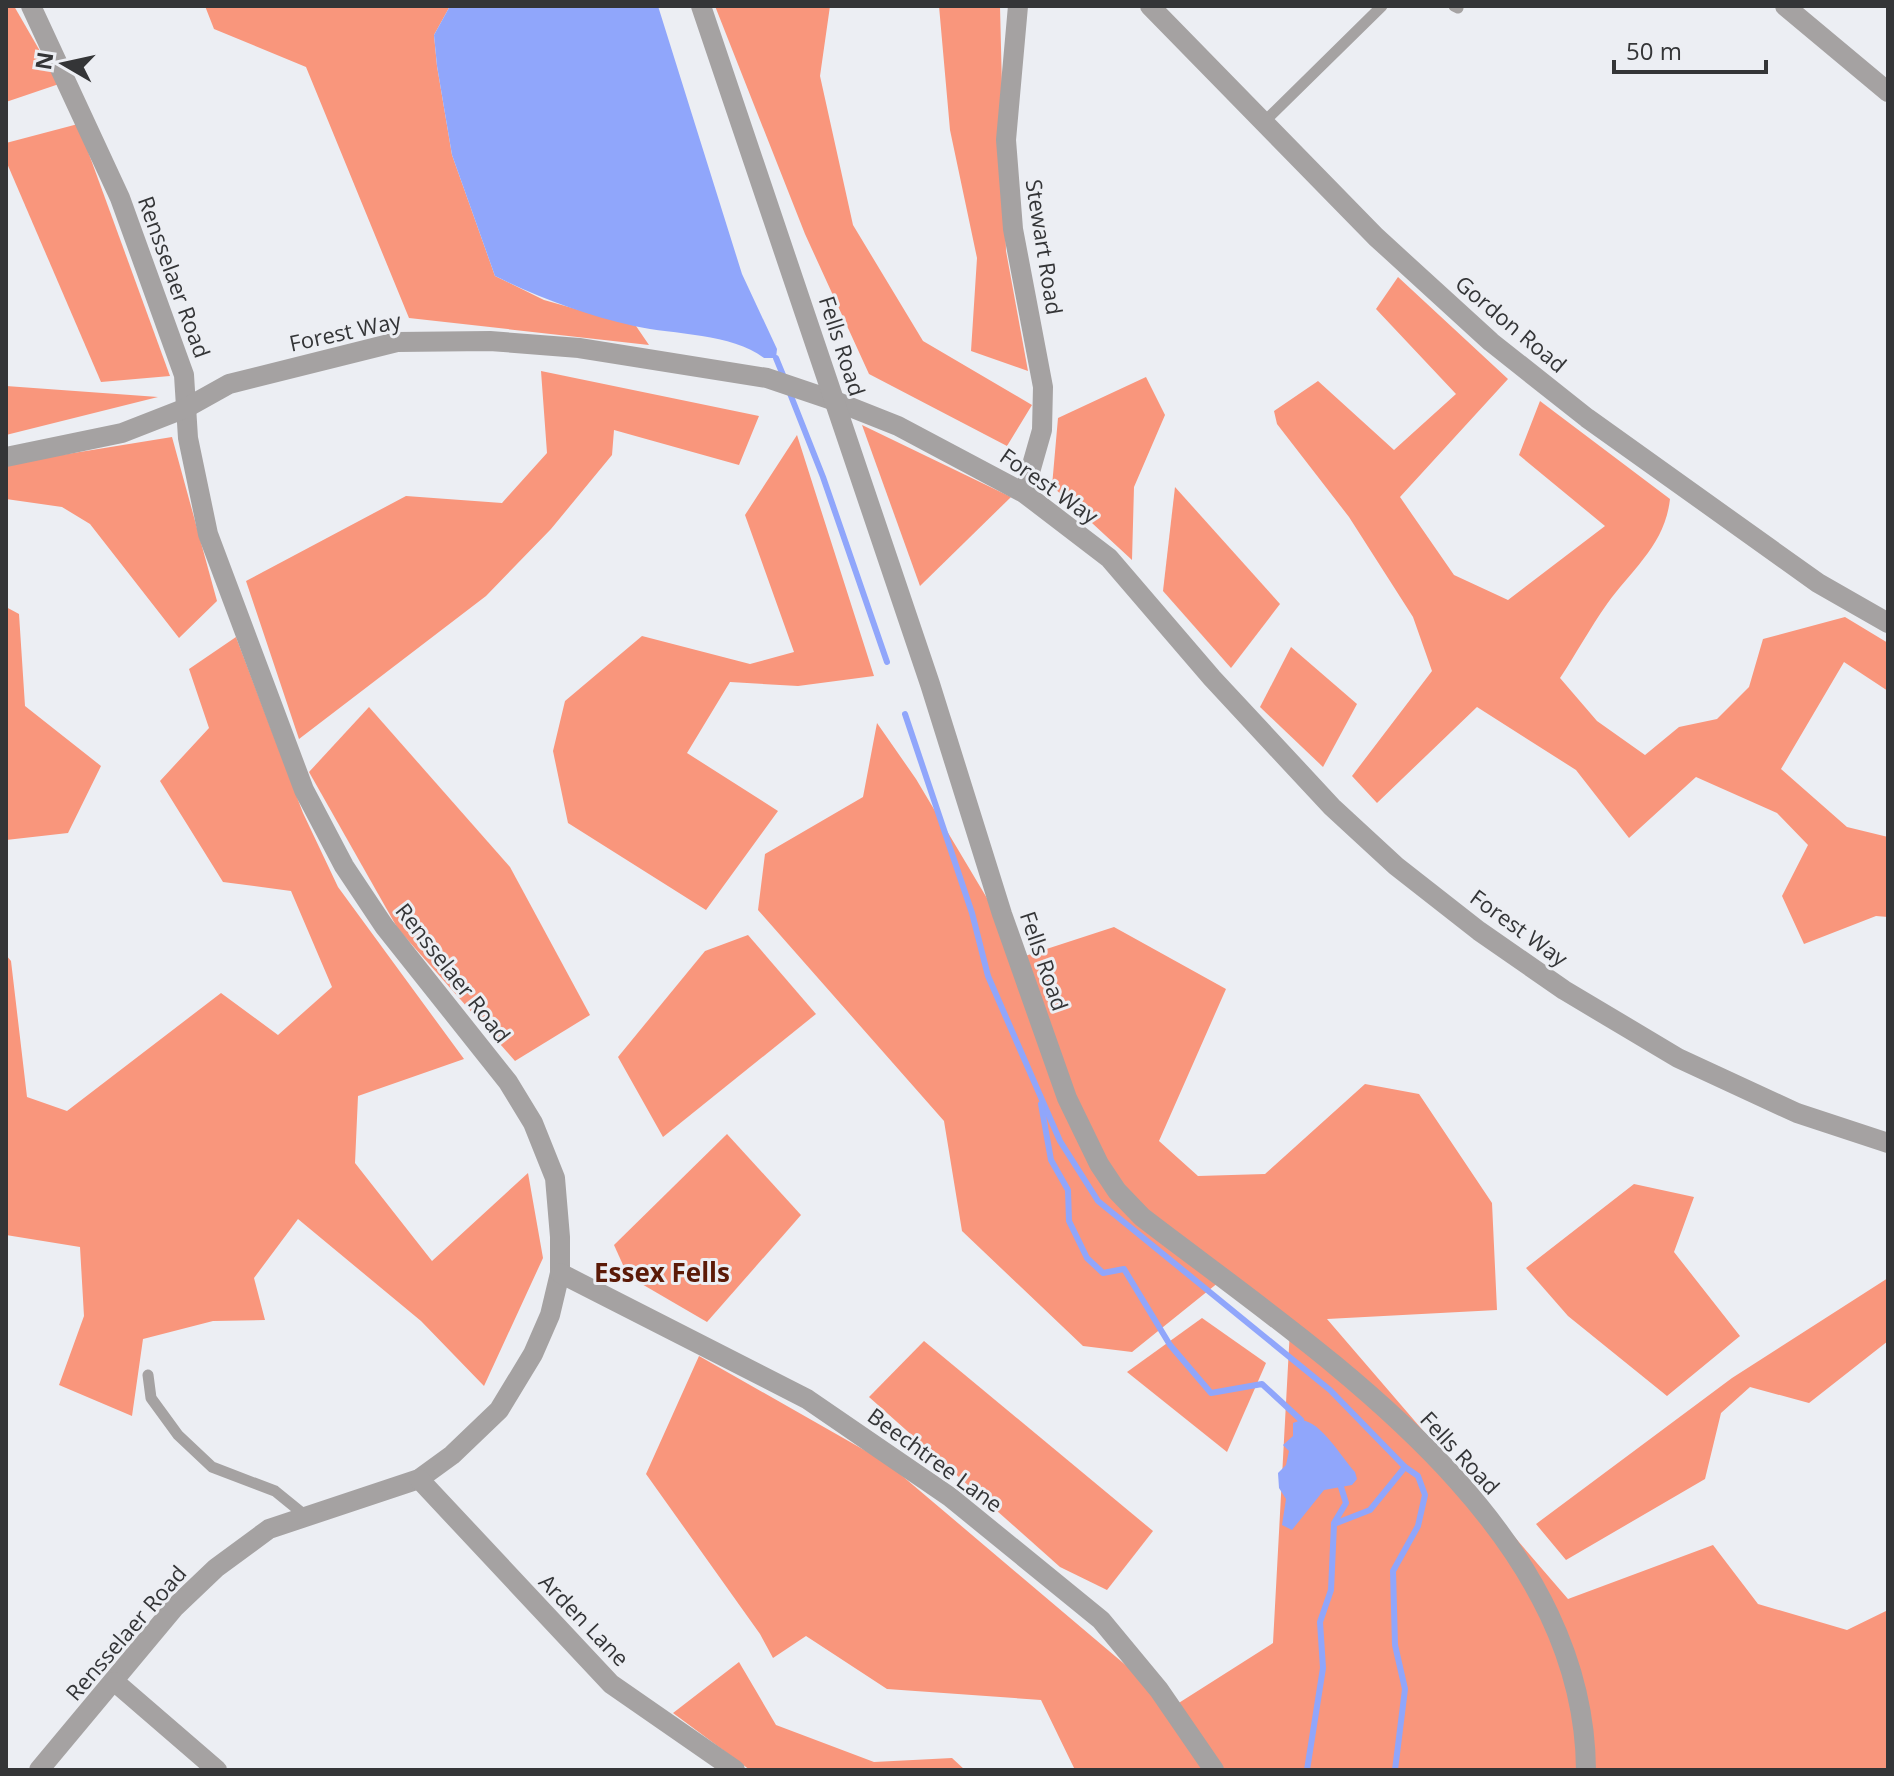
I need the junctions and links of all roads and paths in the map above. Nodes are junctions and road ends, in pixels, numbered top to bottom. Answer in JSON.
{"nodes":[{"id":1,"x":31,"y":6,"type":"edge"},
{"id":2,"x":701,"y":6,"type":"edge"},
{"id":3,"x":1018,"y":6,"type":"edge"},
{"id":4,"x":1150,"y":6,"type":"edge"},
{"id":5,"x":1382,"y":6,"type":"edge"},
{"id":6,"x":1785,"y":6,"type":"edge"},
{"id":7,"x":1888,"y":92,"type":"edge"},
{"id":8,"x":1261,"y":124,"type":"junction"},
{"id":9,"x":835,"y":401,"type":"junction"},
{"id":10,"x":186,"y":408,"type":"junction"},
{"id":11,"x":6,"y":457,"type":"edge"},
{"id":12,"x":1024,"y":493,"type":"junction"},
{"id":13,"x":1888,"y":623,"type":"edge"},
{"id":14,"x":1888,"y":1143,"type":"edge"},
{"id":15,"x":560,"y":1273,"type":"junction"},
{"id":16,"x":148,"y":1375,"type":"dead end"},
{"id":17,"x":419,"y":1479,"type":"junction"},
{"id":18,"x":308,"y":1517,"type":"junction"},
{"id":19,"x":115,"y":1682,"type":"junction"},
{"id":20,"x":39,"y":1770,"type":"edge"},
{"id":21,"x":217,"y":1770,"type":"edge"},
{"id":22,"x":735,"y":1770,"type":"edge"},
{"id":23,"x":1214,"y":1770,"type":"edge"},
{"id":24,"x":1586,"y":1770,"type":"edge"}],
"edges":[{"from":1,"to":10,"type":"street","name":"Rensselaer Road"},
{"from":2,"to":9,"type":"street","name":"Fells Road"},
{"from":3,"to":12,"type":"street","name":"Stewart Road"},
{"from":4,"to":8,"type":"street","name":"Gordon Road"},
{"from":5,"to":8,"type":"lane"},
{"from":6,"to":7,"type":"street"},
{"from":8,"to":13,"type":"street","name":"Gordon Road"},
{"from":9,"to":10,"type":"street","name":"Forest Way"},
{"from":9,"to":12,"type":"street","name":"Forest Way"},
{"from":9,"to":24,"type":"street","name":"Fells Road"},
{"from":10,"to":11,"type":"street","name":"Forest Way"},
{"from":10,"to":15,"type":"street","name":"Rensselaer Road"},
{"from":12,"to":14,"type":"street","name":"Forest Way"},
{"from":15,"to":17,"type":"street","name":"Rensselaer Road"},
{"from":15,"to":23,"type":"street","name":"Beechtree Lane"},
{"from":16,"to":18,"type":"lane"},
{"from":17,"to":18,"type":"street","name":"Rensselaer Road"},
{"from":17,"to":22,"type":"street","name":"Arden Lane"},
{"from":18,"to":19,"type":"street","name":"Rensselaer Road"},
{"from":19,"to":20,"type":"street","name":"Rensselaer Road"},
{"from":19,"to":21,"type":"street"}]}
